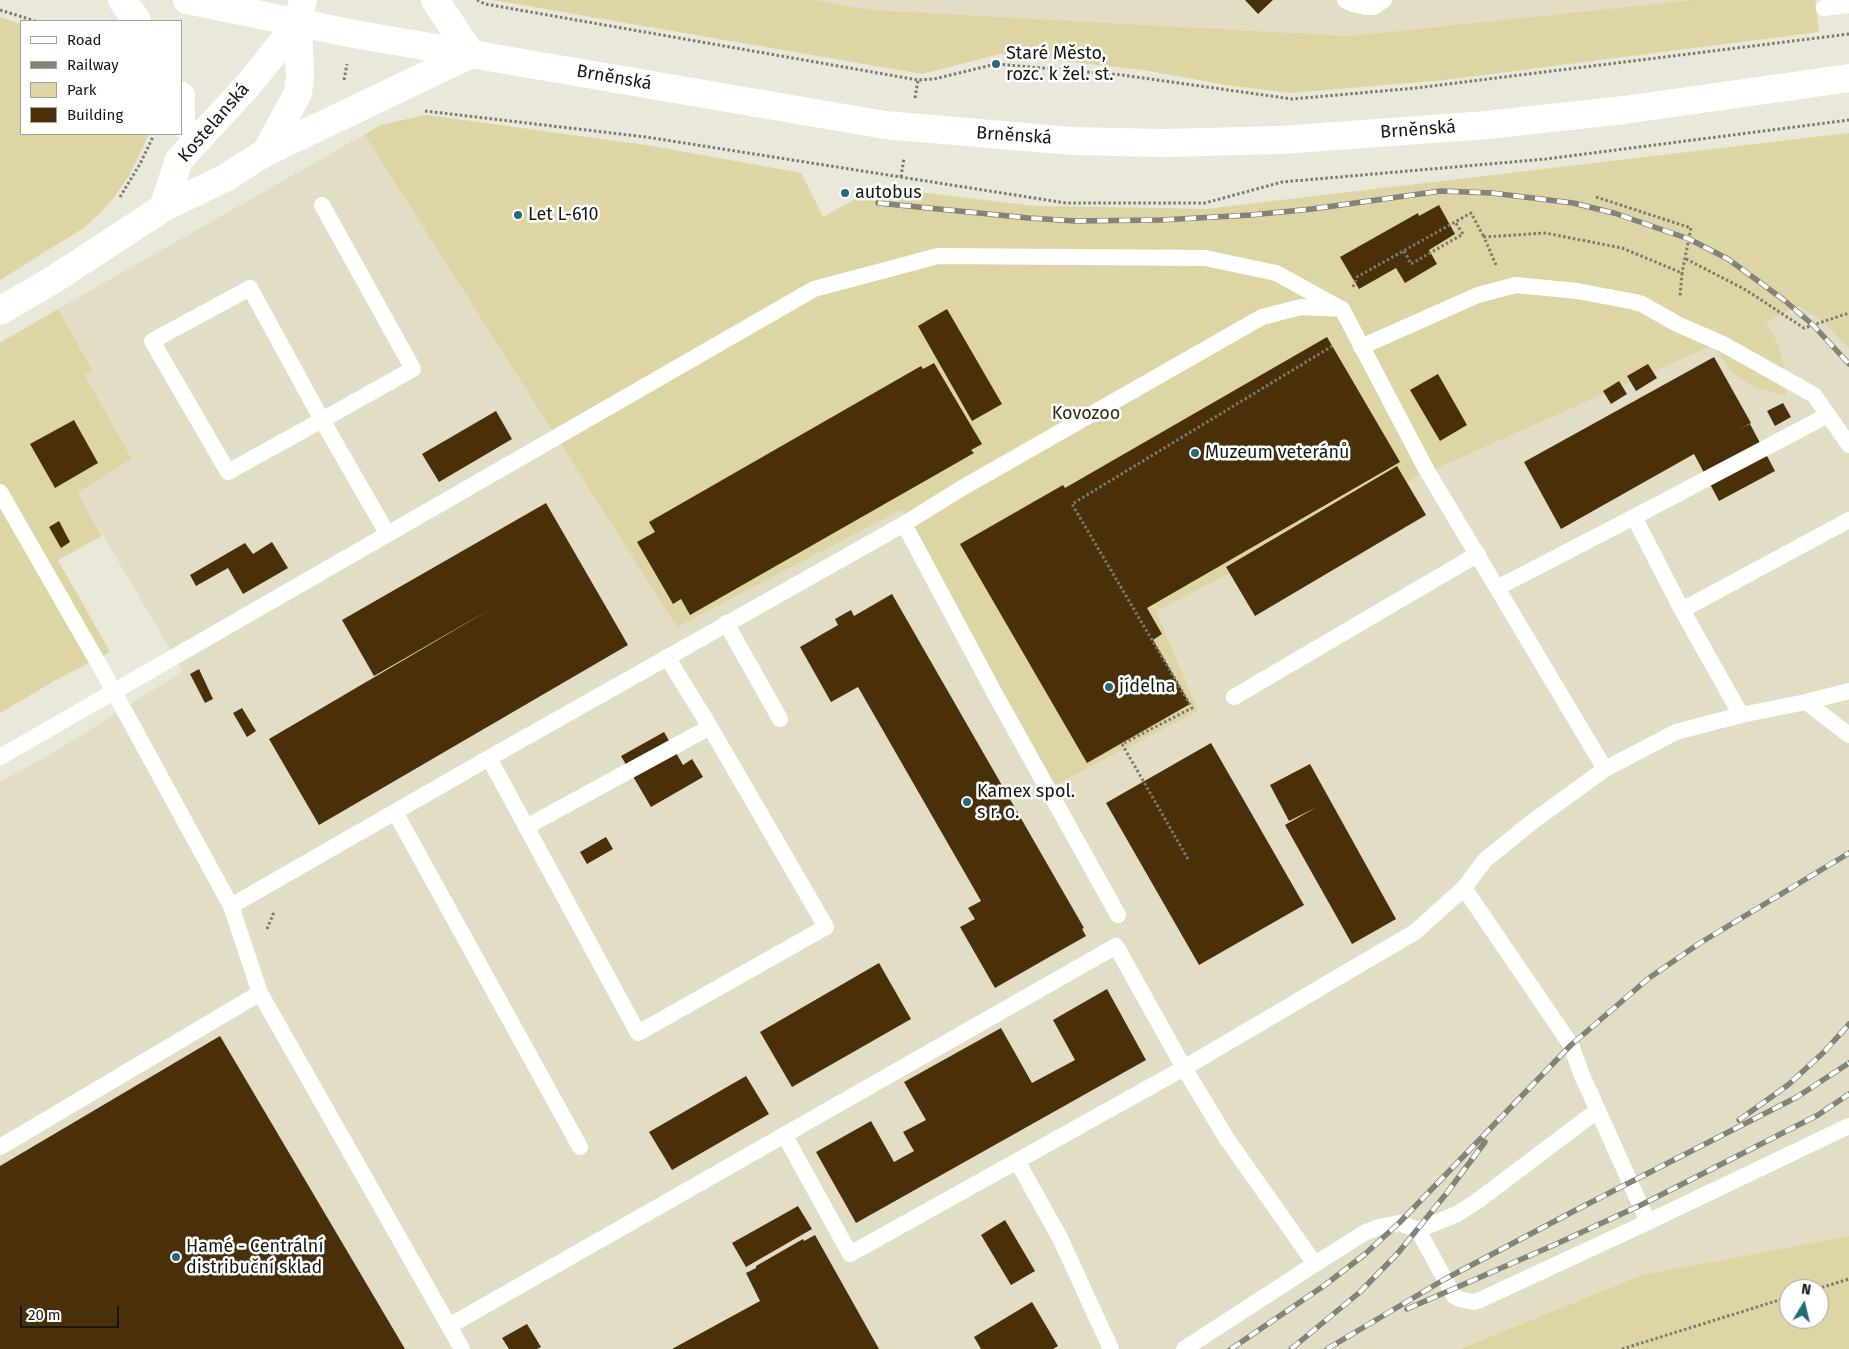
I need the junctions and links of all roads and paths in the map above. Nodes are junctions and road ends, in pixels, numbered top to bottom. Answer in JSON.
{"nodes":[{"id":1,"x":122,"y":0,"type":"edge"},
{"id":2,"x":187,"y":0,"type":"edge"},
{"id":3,"x":435,"y":0,"type":"edge"},
{"id":4,"x":477,"y":0,"type":"edge"},
{"id":5,"x":1345,"y":0,"type":"edge"},
{"id":6,"x":1384,"y":0,"type":"edge"},
{"id":7,"x":485,"y":2,"type":"edge"},
{"id":8,"x":1849,"y":5,"type":"edge"},
{"id":9,"x":1824,"y":8,"type":"dead end"},
{"id":10,"x":0,"y":10,"type":"edge"},
{"id":11,"x":300,"y":12,"type":"edge"},
{"id":12,"x":32,"y":20,"type":"edge"},
{"id":13,"x":136,"y":20,"type":"edge"},
{"id":14,"x":1849,"y":34,"type":"edge"},
{"id":15,"x":471,"y":54,"type":"junction"},
{"id":16,"x":1849,"y":78,"type":"edge"},
{"id":17,"x":418,"y":112,"type":"dead end"},
{"id":18,"x":1849,"y":120,"type":"edge"},
{"id":19,"x":180,"y":135,"type":"edge"},
{"id":20,"x":266,"y":152,"type":"junction"},
{"id":21,"x":179,"y":160,"type":"junction"},
{"id":22,"x":1596,"y":197,"type":"dead end"},
{"id":23,"x":322,"y":205,"type":"dead end"},
{"id":24,"x":164,"y":208,"type":"junction"},
{"id":25,"x":1456,"y":222,"type":"junction"},
{"id":26,"x":1484,"y":237,"type":"junction"},
{"id":27,"x":1404,"y":251,"type":"junction"},
{"id":28,"x":1686,"y":259,"type":"junction"},
{"id":29,"x":1682,"y":273,"type":"junction"},
{"id":30,"x":1505,"y":288,"type":"junction"},
{"id":31,"x":1351,"y":294,"type":"dead end"},
{"id":32,"x":1342,"y":309,"type":"junction"},
{"id":33,"x":0,"y":311,"type":"edge"},
{"id":34,"x":1849,"y":313,"type":"edge"},
{"id":35,"x":1677,"y":324,"type":"junction"},
{"id":36,"x":1337,"y":337,"type":"dead end"},
{"id":37,"x":1361,"y":346,"type":"junction"},
{"id":38,"x":1828,"y":415,"type":"junction"},
{"id":39,"x":322,"y":420,"type":"junction"},
{"id":40,"x":1849,"y":445,"type":"edge"},
{"id":41,"x":0,"y":492,"type":"edge"},
{"id":42,"x":1634,"y":517,"type":"junction"},
{"id":43,"x":1849,"y":520,"type":"edge"},
{"id":44,"x":904,"y":524,"type":"junction"},
{"id":45,"x":387,"y":533,"type":"junction"},
{"id":46,"x":1478,"y":554,"type":"junction"},
{"id":47,"x":1497,"y":588,"type":"junction"},
{"id":48,"x":1682,"y":610,"type":"junction"},
{"id":49,"x":726,"y":623,"type":"junction"},
{"id":50,"x":667,"y":657,"type":"junction"},
{"id":51,"x":113,"y":691,"type":"junction"},
{"id":52,"x":1849,"y":691,"type":"edge"},
{"id":53,"x":1234,"y":698,"type":"dead end"},
{"id":54,"x":1806,"y":702,"type":"junction"},
{"id":55,"x":1741,"y":715,"type":"junction"},
{"id":56,"x":780,"y":719,"type":"dead end"},
{"id":57,"x":710,"y":727,"type":"junction"},
{"id":58,"x":1849,"y":735,"type":"edge"},
{"id":59,"x":0,"y":757,"type":"edge"},
{"id":60,"x":489,"y":758,"type":"junction"},
{"id":61,"x":1605,"y":769,"type":"junction"},
{"id":62,"x":395,"y":812,"type":"junction"},
{"id":63,"x":526,"y":827,"type":"junction"},
{"id":64,"x":1188,"y":859,"type":"dead end"},
{"id":65,"x":1464,"y":888,"type":"junction"},
{"id":66,"x":231,"y":906,"type":"junction"},
{"id":67,"x":278,"y":908,"type":"dead end"},
{"id":68,"x":1118,"y":915,"type":"dead end"},
{"id":69,"x":267,"y":938,"type":"dead end"},
{"id":70,"x":260,"y":994,"type":"junction"},
{"id":71,"x":1184,"y":1068,"type":"junction"},
{"id":72,"x":1598,"y":1110,"type":"junction"},
{"id":73,"x":1849,"y":1126,"type":"edge"},
{"id":74,"x":785,"y":1136,"type":"junction"},
{"id":75,"x":0,"y":1147,"type":"edge"},
{"id":76,"x":580,"y":1147,"type":"dead end"},
{"id":77,"x":1017,"y":1161,"type":"junction"},
{"id":78,"x":1648,"y":1222,"type":"junction"},
{"id":79,"x":1418,"y":1230,"type":"junction"},
{"id":80,"x":1315,"y":1264,"type":"junction"},
{"id":81,"x":1849,"y":1279,"type":"edge"},
{"id":82,"x":1829,"y":1285,"type":"edge"},
{"id":83,"x":1779,"y":1301,"type":"edge"},
{"id":84,"x":449,"y":1326,"type":"junction"},
{"id":85,"x":462,"y":1349,"type":"edge"},
{"id":86,"x":1111,"y":1349,"type":"edge"},
{"id":87,"x":1184,"y":1349,"type":"edge"},
{"id":88,"x":1622,"y":1349,"type":"edge"}],
"edges":[{"from":1,"to":13,"type":"main road"},
{"from":2,"to":11,"type":"main road","name":"Brněnská"},
{"from":3,"to":15,"type":"main road"},
{"from":4,"to":7,"type":"path"},
{"from":5,"to":6,"type":"lane"},
{"from":7,"to":14,"type":"path"},
{"from":8,"to":9,"type":"lane"},
{"from":10,"to":12,"type":"path"},
{"from":11,"to":15,"type":"main road","name":"Brněnská"},
{"from":11,"to":20,"type":"main road"},
{"from":11,"to":21,"type":"main road","name":"Kostelanská"},
{"from":15,"to":16,"type":"main road","name":"Brněnská"},
{"from":15,"to":20,"type":"main road","name":"Kostelanská"},
{"from":17,"to":18,"type":"path"},
{"from":19,"to":21,"type":"main road"},
{"from":20,"to":24,"type":"main road","name":"Kostelanská"},
{"from":21,"to":24,"type":"main road","name":"Kostelanská"},
{"from":22,"to":28,"type":"path"},
{"from":23,"to":39,"type":"lane"},
{"from":24,"to":33,"type":"main road","name":"Kostelanská"},
{"from":25,"to":26,"type":"path"},
{"from":25,"to":27,"type":"path"},
{"from":25,"to":27,"type":"path"},
{"from":26,"to":29,"type":"path"},
{"from":26,"to":30,"type":"path"},
{"from":27,"to":31,"type":"path"},
{"from":28,"to":29,"type":"path"},
{"from":28,"to":34,"type":"path"},
{"from":29,"to":35,"type":"path"},
{"from":30,"to":35,"type":"lane"},
{"from":30,"to":37,"type":"lane"},
{"from":32,"to":37,"type":"lane"},
{"from":32,"to":44,"type":"lane"},
{"from":32,"to":45,"type":"lane"},
{"from":35,"to":38,"type":"lane"},
{"from":36,"to":64,"type":"path"},
{"from":37,"to":46,"type":"lane"},
{"from":38,"to":40,"type":"lane"},
{"from":38,"to":42,"type":"lane"},
{"from":39,"to":39,"type":"lane"},
{"from":39,"to":45,"type":"lane"},
{"from":41,"to":51,"type":"lane"},
{"from":42,"to":47,"type":"lane"},
{"from":42,"to":48,"type":"lane"},
{"from":43,"to":48,"type":"lane"},
{"from":44,"to":49,"type":"lane"},
{"from":44,"to":68,"type":"lane"},
{"from":45,"to":51,"type":"lane"},
{"from":46,"to":47,"type":"lane"},
{"from":46,"to":53,"type":"lane"},
{"from":47,"to":61,"type":"lane"},
{"from":48,"to":55,"type":"lane"},
{"from":49,"to":50,"type":"lane"},
{"from":49,"to":56,"type":"lane"},
{"from":50,"to":57,"type":"lane"},
{"from":50,"to":60,"type":"lane"},
{"from":51,"to":59,"type":"lane"},
{"from":51,"to":66,"type":"lane"},
{"from":52,"to":54,"type":"lane"},
{"from":54,"to":55,"type":"lane"},
{"from":54,"to":58,"type":"lane"},
{"from":55,"to":61,"type":"lane"},
{"from":57,"to":63,"type":"lane"},
{"from":57,"to":63,"type":"lane"},
{"from":60,"to":62,"type":"lane"},
{"from":60,"to":63,"type":"lane"},
{"from":61,"to":65,"type":"lane"},
{"from":62,"to":66,"type":"lane"},
{"from":62,"to":76,"type":"lane"},
{"from":65,"to":71,"type":"lane"},
{"from":65,"to":72,"type":"lane"},
{"from":66,"to":70,"type":"lane"},
{"from":67,"to":69,"type":"path"},
{"from":70,"to":75,"type":"lane"},
{"from":70,"to":84,"type":"lane"},
{"from":71,"to":74,"type":"lane"},
{"from":71,"to":77,"type":"lane"},
{"from":71,"to":80,"type":"lane"},
{"from":72,"to":78,"type":"lane"},
{"from":72,"to":79,"type":"lane"},
{"from":73,"to":78,"type":"lane"},
{"from":74,"to":77,"type":"lane"},
{"from":74,"to":84,"type":"lane"},
{"from":77,"to":86,"type":"lane"},
{"from":78,"to":79,"type":"lane"},
{"from":79,"to":80,"type":"lane"},
{"from":80,"to":87,"type":"lane"},
{"from":81,"to":82,"type":"path"},
{"from":83,"to":88,"type":"path"},
{"from":84,"to":85,"type":"lane"}]}
